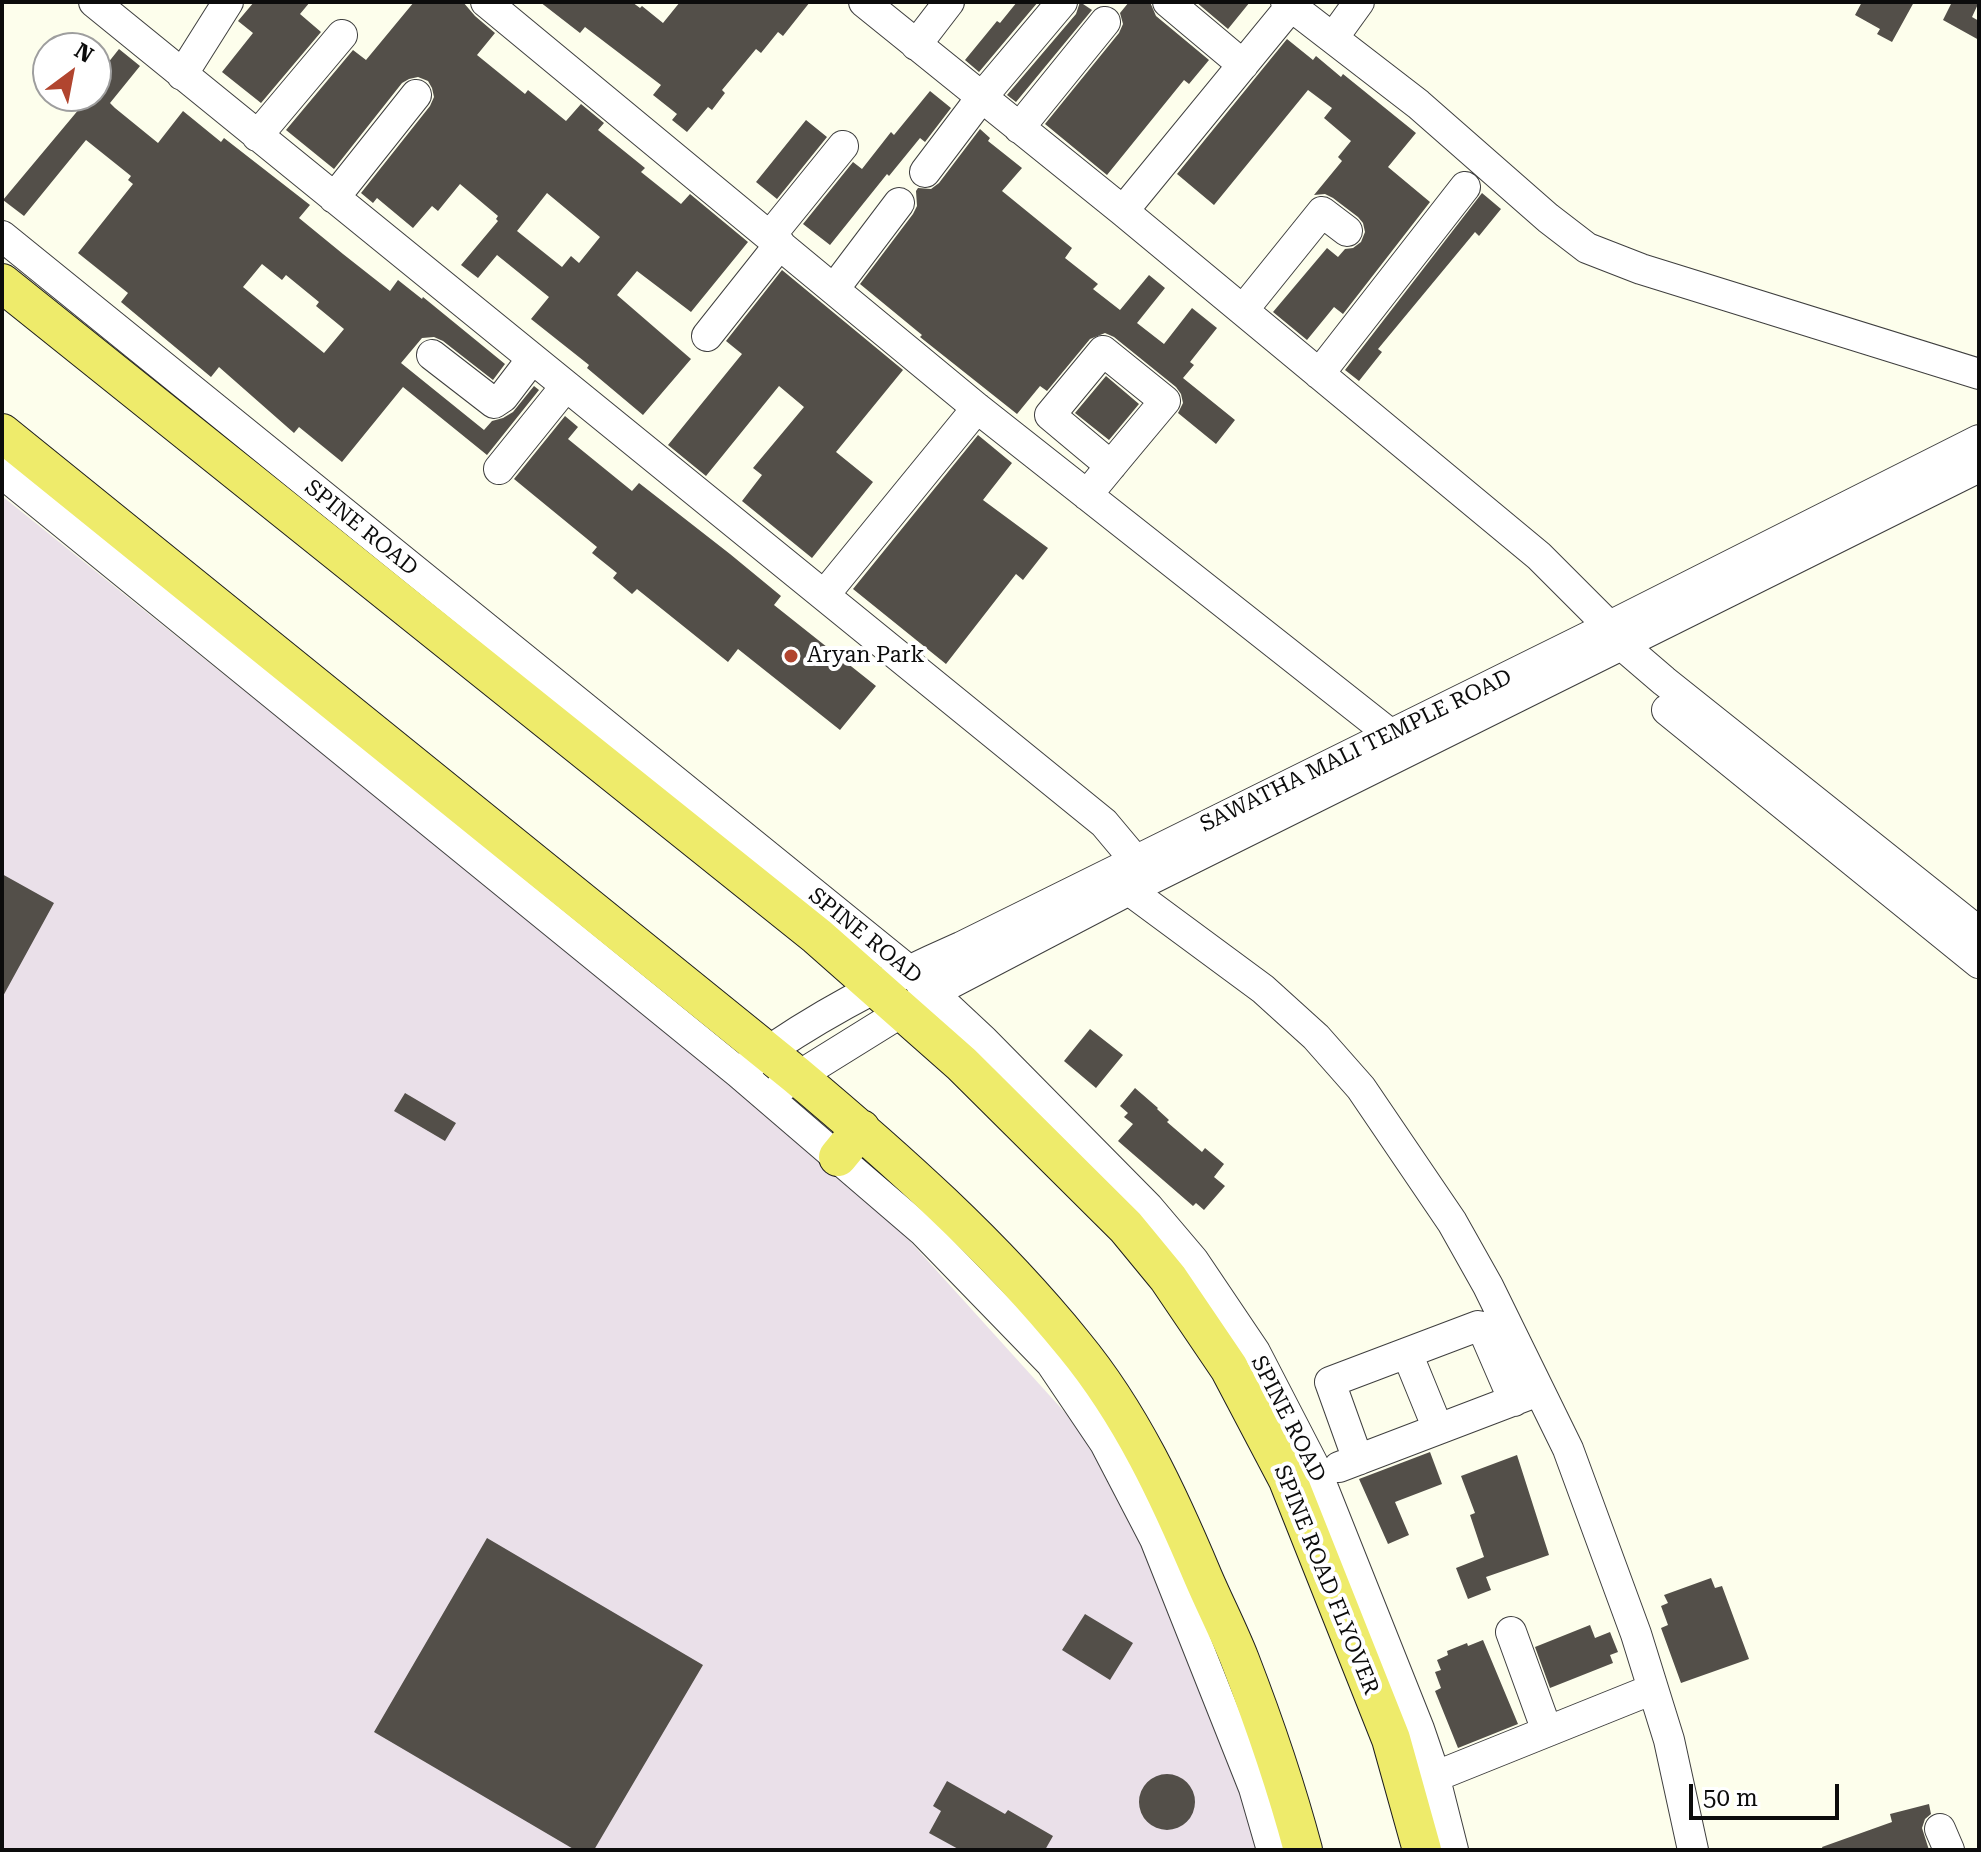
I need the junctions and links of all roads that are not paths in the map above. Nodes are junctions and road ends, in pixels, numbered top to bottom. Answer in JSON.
{"nodes":[{"id":1,"x":94,"y":2,"type":"edge"},
{"id":2,"x":228,"y":2,"type":"edge"},
{"id":3,"x":486,"y":2,"type":"edge"},
{"id":4,"x":864,"y":2,"type":"edge"},
{"id":5,"x":949,"y":2,"type":"edge"},
{"id":6,"x":1062,"y":2,"type":"edge"},
{"id":7,"x":1168,"y":2,"type":"edge"},
{"id":8,"x":1359,"y":2,"type":"edge"},
{"id":9,"x":1289,"y":4,"type":"edge"},
{"id":10,"x":1105,"y":22,"type":"dead end"},
{"id":11,"x":342,"y":35,"type":"dead end"},
{"id":12,"x":1333,"y":38,"type":"junction"},
{"id":13,"x":916,"y":45,"type":"junction"},
{"id":14,"x":1243,"y":65,"type":"junction"},
{"id":15,"x":182,"y":75,"type":"junction"},
{"id":16,"x":416,"y":95,"type":"dead end"},
{"id":17,"x":981,"y":98,"type":"junction"},
{"id":18,"x":1019,"y":128,"type":"junction"},
{"id":19,"x":257,"y":136,"type":"junction"},
{"id":20,"x":843,"y":146,"type":"dead end"},
{"id":21,"x":925,"y":172,"type":"dead end"},
{"id":22,"x":1465,"y":187,"type":"dead end"},
{"id":23,"x":334,"y":198,"type":"junction"},
{"id":24,"x":899,"y":203,"type":"dead end"},
{"id":25,"x":1123,"y":211,"type":"junction"},
{"id":26,"x":1347,"y":231,"type":"dead end"},
{"id":27,"x":2,"y":236,"type":"edge"},
{"id":28,"x":775,"y":240,"type":"junction"},
{"id":29,"x":1268,"y":254,"type":"dead end"},
{"id":30,"x":2,"y":283,"type":"edge"},
{"id":31,"x":834,"y":289,"type":"junction"},
{"id":32,"x":1237,"y":305,"type":"junction"},
{"id":33,"x":707,"y":336,"type":"dead end"},
{"id":34,"x":432,"y":355,"type":"dead end"},
{"id":35,"x":532,"y":359,"type":"junction"},
{"id":36,"x":1319,"y":374,"type":"junction"},
{"id":37,"x":1979,"y":374,"type":"edge"},
{"id":38,"x":566,"y":386,"type":"junction"},
{"id":39,"x":977,"y":408,"type":"junction"},
{"id":40,"x":2,"y":433,"type":"edge"},
{"id":41,"x":1979,"y":440,"type":"edge"},
{"id":42,"x":1111,"y":466,"type":"dead end"},
{"id":43,"x":1979,"y":467,"type":"edge"},
{"id":44,"x":499,"y":469,"type":"dead end"},
{"id":45,"x":2,"y":473,"type":"edge"},
{"id":46,"x":1087,"y":495,"type":"junction"},
{"id":47,"x":825,"y":594,"type":"junction"},
{"id":48,"x":1605,"y":640,"type":"junction"},
{"id":49,"x":1390,"y":734,"type":"junction"},
{"id":50,"x":1135,"y":860,"type":"junction"},
{"id":51,"x":1129,"y":890,"type":"junction"},
{"id":52,"x":1979,"y":932,"type":"edge"},
{"id":53,"x":1979,"y":963,"type":"edge"},
{"id":54,"x":908,"y":970,"type":"junction"},
{"id":55,"x":934,"y":992,"type":"junction"},
{"id":56,"x":888,"y":999,"type":"junction"},
{"id":57,"x":768,"y":1067,"type":"junction"},
{"id":58,"x":849,"y":1143,"type":"junction"},
{"id":59,"x":1407,"y":1353,"type":"junction"},
{"id":60,"x":1527,"y":1396,"type":"junction"},
{"id":61,"x":1438,"y":1429,"type":"junction"},
{"id":62,"x":1358,"y":1460,"type":"junction"},
{"id":63,"x":1318,"y":1475,"type":"junction"},
{"id":64,"x":1511,"y":1632,"type":"dead end"},
{"id":65,"x":1653,"y":1689,"type":"junction"},
{"id":66,"x":1547,"y":1731,"type":"junction"},
{"id":67,"x":1434,"y":1777,"type":"junction"},
{"id":68,"x":1685,"y":1847,"type":"edge"},
{"id":69,"x":1272,"y":1850,"type":"edge"},
{"id":70,"x":1303,"y":1850,"type":"edge"},
{"id":71,"x":1422,"y":1850,"type":"edge"},
{"id":72,"x":1453,"y":1850,"type":"edge"}],
"edges":[{"from":1,"to":15,"type":"street"},
{"from":2,"to":15,"type":"street"},
{"from":3,"to":28,"type":"street"},
{"from":4,"to":13,"type":"street"},
{"from":5,"to":13,"type":"street"},
{"from":6,"to":17,"type":"street"},
{"from":7,"to":14,"type":"street"},
{"from":8,"to":12,"type":"street"},
{"from":9,"to":12,"type":"street"},
{"from":9,"to":14,"type":"street"},
{"from":10,"to":18,"type":"street"},
{"from":11,"to":19,"type":"street"},
{"from":12,"to":37,"type":"street"},
{"from":13,"to":17,"type":"street"},
{"from":14,"to":25,"type":"street"},
{"from":15,"to":19,"type":"street"},
{"from":16,"to":23,"type":"street"},
{"from":17,"to":18,"type":"street"},
{"from":17,"to":21,"type":"street"},
{"from":18,"to":25,"type":"street"},
{"from":19,"to":23,"type":"street"},
{"from":20,"to":28,"type":"street"},
{"from":22,"to":36,"type":"street"},
{"from":23,"to":35,"type":"street"},
{"from":24,"to":31,"type":"street"},
{"from":25,"to":32,"type":"street"},
{"from":26,"to":32,"type":"street"},
{"from":27,"to":54,"type":"street","name":"SPINE ROAD"},
{"from":28,"to":31,"type":"street"},
{"from":28,"to":33,"type":"street"},
{"from":29,"to":32,"type":"street"},
{"from":30,"to":56,"type":"main road","name":"SPINE ROAD"},
{"from":31,"to":39,"type":"street"},
{"from":32,"to":36,"type":"street"},
{"from":34,"to":35,"type":"street"},
{"from":35,"to":38,"type":"street"},
{"from":36,"to":48,"type":"street"},
{"from":38,"to":44,"type":"street"},
{"from":38,"to":47,"type":"street"},
{"from":39,"to":46,"type":"street"},
{"from":39,"to":47,"type":"street"},
{"from":40,"to":57,"type":"main road"},
{"from":41,"to":48,"type":"street","name":"SAWATHA MALI TEMPLE ROAD"},
{"from":42,"to":46,"type":"street"},
{"from":43,"to":48,"type":"street","name":"SAWATHA MALI TEMPLE ROAD"},
{"from":45,"to":57,"type":"street"},
{"from":46,"to":49,"type":"street"},
{"from":47,"to":50,"type":"street"},
{"from":48,"to":49,"type":"street","name":"SAWATHA MALI TEMPLE ROAD"},
{"from":48,"to":51,"type":"street","name":"SAWATHA MALI TEMPLE ROAD"},
{"from":48,"to":52,"type":"street"},
{"from":48,"to":53,"type":"street"},
{"from":49,"to":50,"type":"street","name":"SAWATHA MALI TEMPLE ROAD"},
{"from":50,"to":54,"type":"street","name":"SAWATHA MALI TEMPLE ROAD"},
{"from":51,"to":55,"type":"street","name":"SAWATHA MALI TEMPLE ROAD"},
{"from":51,"to":60,"type":"street"},
{"from":54,"to":55,"type":"street","name":"SPINE ROAD"},
{"from":54,"to":56,"type":"street","name":"SAWATHA MALI TEMPLE ROAD"},
{"from":55,"to":56,"type":"street","name":"SAWATHA MALI TEMPLE ROAD"},
{"from":55,"to":63,"type":"street","name":"SPINE ROAD"},
{"from":56,"to":57,"type":"street","name":"SAWATHA MALI TEMPLE ROAD"},
{"from":56,"to":71,"type":"main road","name":"SPINE ROAD FLYOVER"},
{"from":57,"to":58,"type":"main road"},
{"from":57,"to":58,"type":"street","name":"SAWATHA MALI TEMPLE ROAD"},
{"from":58,"to":69,"type":"street"},
{"from":58,"to":70,"type":"main road"},
{"from":59,"to":60,"type":"street"},
{"from":59,"to":61,"type":"street"},
{"from":59,"to":62,"type":"street"},
{"from":60,"to":61,"type":"street"},
{"from":60,"to":65,"type":"street"},
{"from":61,"to":62,"type":"street"},
{"from":62,"to":63,"type":"street"},
{"from":63,"to":67,"type":"street","name":"SPINE ROAD"},
{"from":64,"to":66,"type":"street"},
{"from":65,"to":66,"type":"street"},
{"from":65,"to":68,"type":"street"},
{"from":66,"to":67,"type":"street"},
{"from":67,"to":72,"type":"street","name":"SPINE ROAD"}]}
